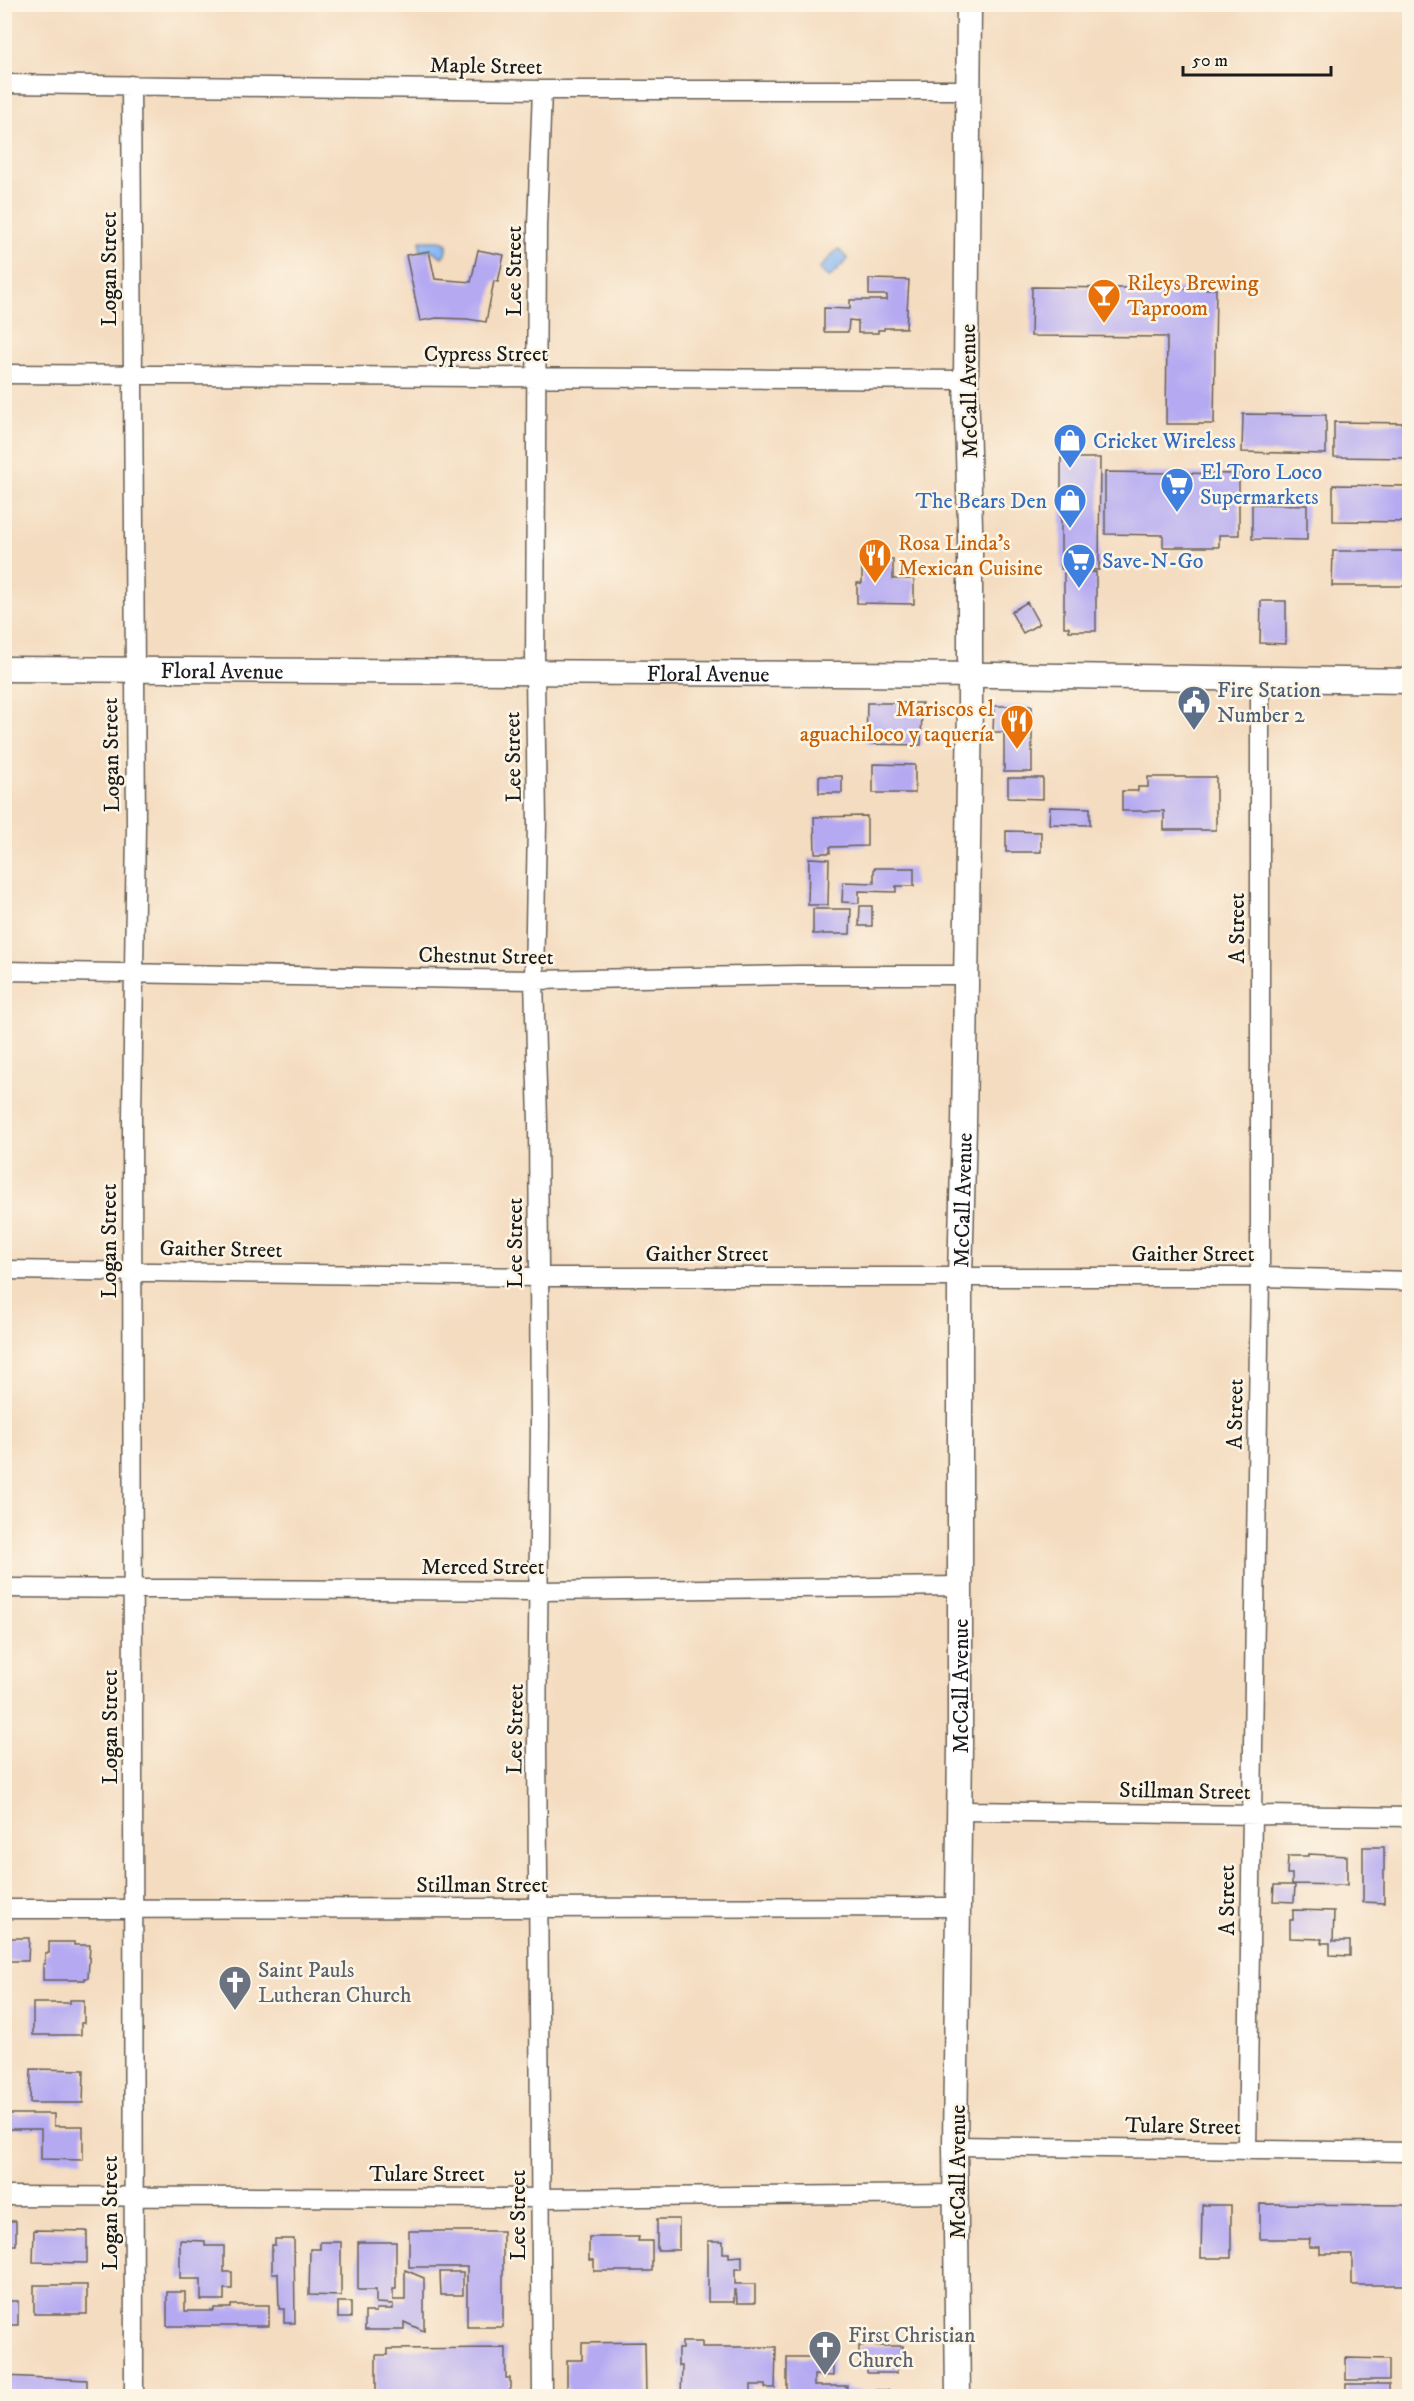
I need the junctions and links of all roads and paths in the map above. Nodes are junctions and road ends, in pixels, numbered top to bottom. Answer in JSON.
{"nodes":[{"id":1,"x":969,"y":4,"type":"edge"},
{"id":2,"x":4,"y":84,"type":"edge"},
{"id":3,"x":131,"y":85,"type":"junction"},
{"id":4,"x":542,"y":90,"type":"junction"},
{"id":5,"x":968,"y":90,"type":"junction"},
{"id":6,"x":4,"y":374,"type":"edge"},
{"id":7,"x":132,"y":375,"type":"junction"},
{"id":8,"x":537,"y":378,"type":"junction"},
{"id":9,"x":966,"y":380,"type":"junction"},
{"id":10,"x":4,"y":669,"type":"edge"},
{"id":11,"x":133,"y":670,"type":"junction"},
{"id":12,"x":535,"y":673,"type":"junction"},
{"id":13,"x":970,"y":675,"type":"junction"},
{"id":14,"x":1260,"y":678,"type":"junction"},
{"id":15,"x":1410,"y":681,"type":"edge"},
{"id":16,"x":4,"y":971,"type":"edge"},
{"id":17,"x":132,"y":972,"type":"junction"},
{"id":18,"x":967,"y":975,"type":"junction"},
{"id":19,"x":534,"y":980,"type":"junction"},
{"id":20,"x":4,"y":1270,"type":"edge"},
{"id":21,"x":133,"y":1271,"type":"junction"},
{"id":22,"x":960,"y":1276,"type":"junction"},
{"id":23,"x":538,"y":1277,"type":"junction"},
{"id":24,"x":1260,"y":1277,"type":"junction"},
{"id":25,"x":1410,"y":1281,"type":"edge"},
{"id":26,"x":961,"y":1586,"type":"junction"},
{"id":27,"x":4,"y":1588,"type":"edge"},
{"id":28,"x":133,"y":1588,"type":"junction"},
{"id":29,"x":540,"y":1591,"type":"junction"},
{"id":30,"x":960,"y":1811,"type":"junction"},
{"id":31,"x":1251,"y":1815,"type":"junction"},
{"id":32,"x":1410,"y":1817,"type":"edge"},
{"id":33,"x":537,"y":1908,"type":"junction"},
{"id":34,"x":959,"y":1908,"type":"junction"},
{"id":35,"x":4,"y":1909,"type":"edge"},
{"id":36,"x":132,"y":1909,"type":"junction"},
{"id":37,"x":956,"y":2146,"type":"junction"},
{"id":38,"x":1247,"y":2150,"type":"junction"},
{"id":39,"x":1410,"y":2152,"type":"edge"},
{"id":40,"x":957,"y":2194,"type":"junction"},
{"id":41,"x":4,"y":2196,"type":"edge"},
{"id":42,"x":133,"y":2196,"type":"junction"},
{"id":43,"x":541,"y":2198,"type":"junction"},
{"id":44,"x":134,"y":2397,"type":"edge"},
{"id":45,"x":542,"y":2397,"type":"edge"},
{"id":46,"x":958,"y":2397,"type":"edge"}],
"edges":[{"from":1,"to":5,"type":"main road","name":"McCall Avenue"},
{"from":2,"to":3,"type":"street","name":"Maple Street"},
{"from":3,"to":4,"type":"street","name":"Maple Street"},
{"from":3,"to":7,"type":"street","name":"Logan Street"},
{"from":4,"to":5,"type":"street","name":"Maple Street"},
{"from":4,"to":8,"type":"street","name":"Lee Street"},
{"from":5,"to":9,"type":"main road","name":"McCall Avenue"},
{"from":6,"to":7,"type":"street","name":"Cypress Street"},
{"from":7,"to":8,"type":"street","name":"Cypress Street"},
{"from":7,"to":11,"type":"street","name":"Logan Street"},
{"from":8,"to":9,"type":"street","name":"Cypress Street"},
{"from":8,"to":12,"type":"street","name":"Lee Street"},
{"from":9,"to":13,"type":"main road","name":"McCall Avenue"},
{"from":10,"to":11,"type":"main road","name":"Floral Avenue"},
{"from":11,"to":12,"type":"main road","name":"Floral Avenue"},
{"from":11,"to":17,"type":"street","name":"Logan Street"},
{"from":12,"to":13,"type":"main road","name":"Floral Avenue"},
{"from":12,"to":19,"type":"street","name":"Lee Street"},
{"from":13,"to":14,"type":"main road","name":"Floral Avenue"},
{"from":13,"to":18,"type":"main road","name":"McCall Avenue"},
{"from":14,"to":15,"type":"main road","name":"Floral Avenue"},
{"from":14,"to":24,"type":"street","name":"A Street"},
{"from":16,"to":17,"type":"street","name":"Chestnut Street"},
{"from":17,"to":19,"type":"street","name":"Chestnut Street"},
{"from":17,"to":21,"type":"street","name":"Logan Street"},
{"from":18,"to":19,"type":"street","name":"Chestnut Street"},
{"from":18,"to":22,"type":"main road","name":"McCall Avenue"},
{"from":19,"to":23,"type":"street","name":"Lee Street"},
{"from":20,"to":21,"type":"street","name":"Gaither Street"},
{"from":21,"to":23,"type":"street","name":"Gaither Street"},
{"from":21,"to":28,"type":"street","name":"Logan Street"},
{"from":22,"to":23,"type":"street","name":"Gaither Street"},
{"from":22,"to":24,"type":"street","name":"Gaither Street"},
{"from":22,"to":26,"type":"main road","name":"McCall Avenue"},
{"from":23,"to":29,"type":"street","name":"Lee Street"},
{"from":24,"to":25,"type":"street","name":"Gaither Street"},
{"from":24,"to":31,"type":"street","name":"A Street"},
{"from":26,"to":29,"type":"street","name":"Merced Street"},
{"from":26,"to":30,"type":"main road","name":"McCall Avenue"},
{"from":27,"to":28,"type":"street","name":"Merced Street"},
{"from":28,"to":29,"type":"street","name":"Merced Street"},
{"from":28,"to":36,"type":"street","name":"Logan Street"},
{"from":29,"to":33,"type":"street","name":"Lee Street"},
{"from":30,"to":31,"type":"street","name":"Stillman Street"},
{"from":30,"to":34,"type":"main road","name":"McCall Avenue"},
{"from":31,"to":32,"type":"street","name":"Stillman Street"},
{"from":31,"to":38,"type":"street","name":"A Street"},
{"from":33,"to":34,"type":"street","name":"Stillman Street"},
{"from":33,"to":36,"type":"street","name":"Stillman Street"},
{"from":33,"to":43,"type":"street","name":"Lee Street"},
{"from":34,"to":37,"type":"main road","name":"McCall Avenue"},
{"from":35,"to":36,"type":"street","name":"Stillman Street"},
{"from":36,"to":42,"type":"street","name":"Logan Street"},
{"from":37,"to":38,"type":"street","name":"Tulare Street"},
{"from":37,"to":40,"type":"main road","name":"McCall Avenue"},
{"from":38,"to":39,"type":"street","name":"Tulare Street"},
{"from":40,"to":43,"type":"street","name":"Tulare Street"},
{"from":40,"to":46,"type":"main road","name":"McCall Avenue"},
{"from":41,"to":42,"type":"street","name":"Tulare Street"},
{"from":42,"to":43,"type":"street","name":"Tulare Street"},
{"from":42,"to":44,"type":"street","name":"Logan Street"},
{"from":43,"to":45,"type":"street","name":"Lee Street"}]}
